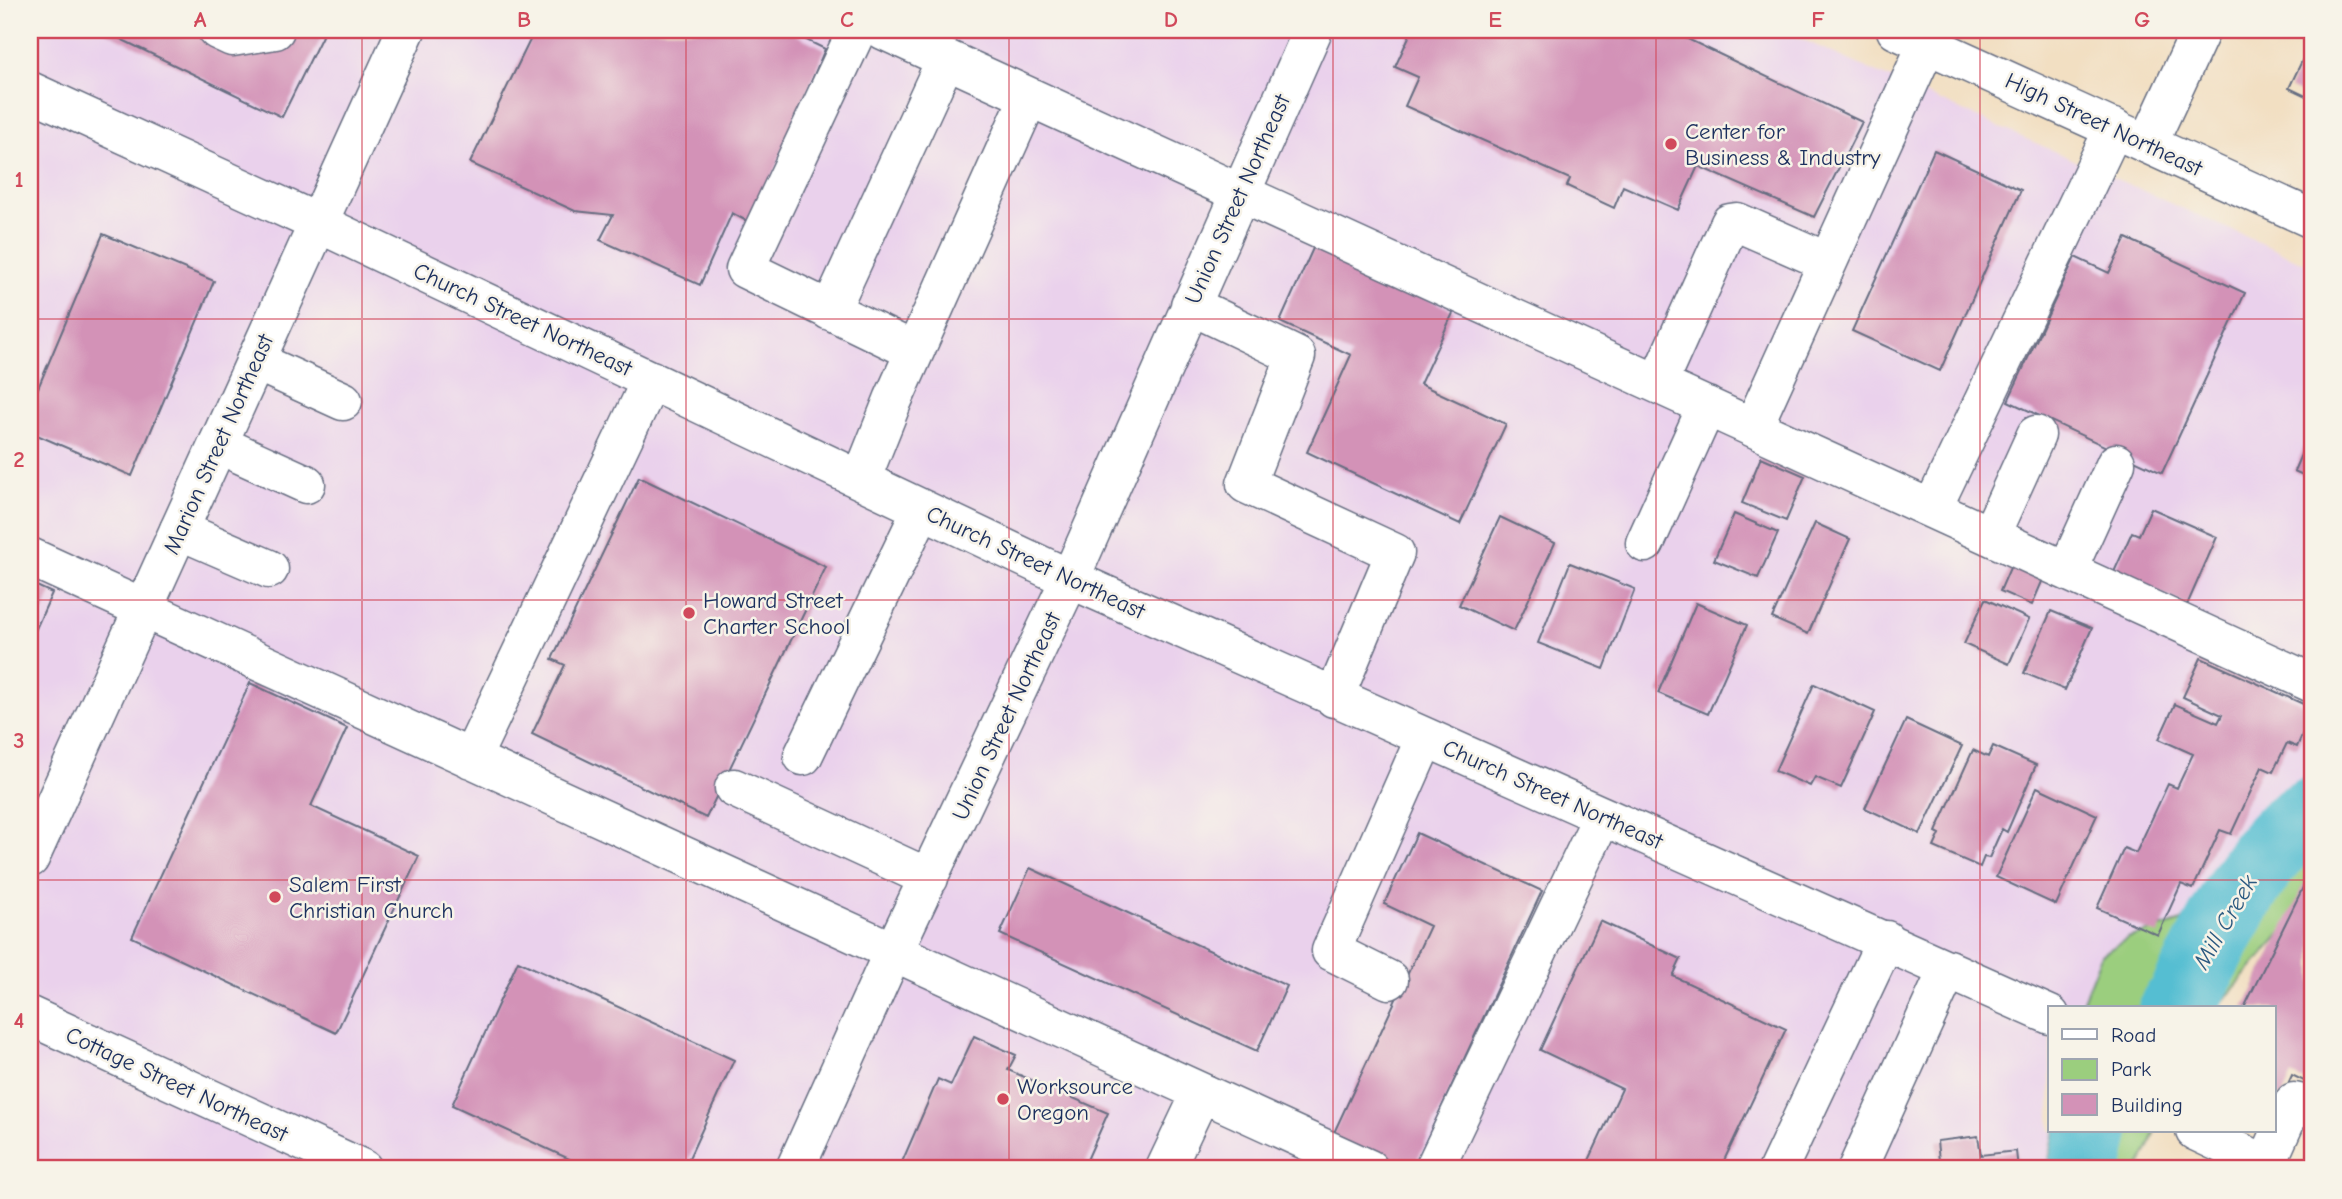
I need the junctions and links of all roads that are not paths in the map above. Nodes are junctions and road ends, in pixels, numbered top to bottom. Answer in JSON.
{"nodes":[{"id":1,"x":217,"y":30,"type":"edge"},
{"id":2,"x":275,"y":30,"type":"edge"},
{"id":3,"x":406,"y":30,"type":"edge"},
{"id":4,"x":857,"y":30,"type":"edge"},
{"id":5,"x":883,"y":30,"type":"edge"},
{"id":6,"x":1313,"y":30,"type":"edge"},
{"id":7,"x":2201,"y":30,"type":"edge"},
{"id":8,"x":1912,"y":37,"type":"edge"},
{"id":9,"x":946,"y":59,"type":"junction"},
{"id":10,"x":30,"y":91,"type":"edge"},
{"id":11,"x":1029,"y":97,"type":"junction"},
{"id":12,"x":2114,"y":128,"type":"junction"},
{"id":13,"x":2148,"y":145,"type":"junction"},
{"id":14,"x":1239,"y":192,"type":"junction"},
{"id":15,"x":2312,"y":219,"type":"edge"},
{"id":16,"x":318,"y":223,"type":"junction"},
{"id":17,"x":1828,"y":262,"type":"junction"},
{"id":18,"x":1190,"y":305,"type":"junction"},
{"id":19,"x":830,"y":310,"type":"junction"},
{"id":20,"x":914,"y":351,"type":"junction"},
{"id":21,"x":255,"y":361,"type":"junction"},
{"id":22,"x":650,"y":380,"type":"junction"},
{"id":23,"x":1658,"y":383,"type":"junction"},
{"id":24,"x":343,"y":401,"type":"dead end"},
{"id":25,"x":1707,"y":406,"type":"junction"},
{"id":26,"x":1754,"y":427,"type":"junction"},
{"id":27,"x":2036,"y":435,"type":"dead end"},
{"id":28,"x":218,"y":444,"type":"junction"},
{"id":29,"x":2116,"y":463,"type":"dead end"},
{"id":30,"x":861,"y":480,"type":"junction"},
{"id":31,"x":306,"y":484,"type":"dead end"},
{"id":32,"x":922,"y":509,"type":"junction"},
{"id":33,"x":1932,"y":509,"type":"junction"},
{"id":34,"x":179,"y":530,"type":"junction"},
{"id":35,"x":1990,"y":536,"type":"junction"},
{"id":36,"x":1646,"y":543,"type":"dead end"},
{"id":37,"x":30,"y":557,"type":"edge"},
{"id":38,"x":269,"y":569,"type":"dead end"},
{"id":39,"x":2067,"y":571,"type":"junction"},
{"id":40,"x":1070,"y":579,"type":"junction"},
{"id":41,"x":143,"y":609,"type":"junction"},
{"id":42,"x":2312,"y":683,"type":"edge"},
{"id":43,"x":1334,"y":698,"type":"junction"},
{"id":44,"x":1425,"y":738,"type":"junction"},
{"id":45,"x":803,"y":756,"type":"dead end"},
{"id":46,"x":471,"y":759,"type":"junction"},
{"id":47,"x":734,"y":788,"type":"dead end"},
{"id":48,"x":1602,"y":817,"type":"junction"},
{"id":49,"x":30,"y":858,"type":"edge"},
{"id":50,"x":929,"y":878,"type":"junction"},
{"id":51,"x":1886,"y":940,"type":"junction"},
{"id":52,"x":893,"y":952,"type":"junction"},
{"id":53,"x":1948,"y":969,"type":"junction"},
{"id":54,"x":1389,"y":980,"type":"dead end"},
{"id":55,"x":2048,"y":1014,"type":"edge"},
{"id":56,"x":30,"y":1016,"type":"edge"},
{"id":57,"x":1201,"y":1093,"type":"junction"},
{"id":58,"x":2312,"y":1105,"type":"edge"},
{"id":59,"x":2197,"y":1132,"type":"edge"},
{"id":60,"x":2272,"y":1167,"type":"edge"},
{"id":61,"x":363,"y":1169,"type":"edge"},
{"id":62,"x":795,"y":1169,"type":"edge"},
{"id":63,"x":1165,"y":1169,"type":"edge"},
{"id":64,"x":1369,"y":1169,"type":"edge"},
{"id":65,"x":1434,"y":1169,"type":"edge"},
{"id":66,"x":1778,"y":1169,"type":"edge"},
{"id":67,"x":1857,"y":1169,"type":"edge"}],
"edges":[{"from":1,"to":2,"type":"street"},
{"from":3,"to":16,"type":"street","name":"Marion Street Northeast"},
{"from":4,"to":19,"type":"street"},
{"from":5,"to":9,"type":"street"},
{"from":6,"to":14,"type":"street","name":"Union Street Northeast"},
{"from":7,"to":13,"type":"street"},
{"from":8,"to":12,"type":"street","name":"High Street Northeast"},
{"from":8,"to":17,"type":"street"},
{"from":9,"to":11,"type":"street"},
{"from":9,"to":19,"type":"street"},
{"from":10,"to":16,"type":"street","name":"Church Street Northeast"},
{"from":11,"to":14,"type":"street"},
{"from":11,"to":20,"type":"street"},
{"from":12,"to":13,"type":"street","name":"High Street Northeast"},
{"from":12,"to":33,"type":"street"},
{"from":13,"to":15,"type":"street","name":"High Street Northeast"},
{"from":14,"to":18,"type":"street","name":"Union Street Northeast"},
{"from":14,"to":23,"type":"street"},
{"from":16,"to":21,"type":"street","name":"Marion Street Northeast"},
{"from":16,"to":22,"type":"street","name":"Church Street Northeast"},
{"from":17,"to":23,"type":"street"},
{"from":17,"to":26,"type":"street"},
{"from":18,"to":40,"type":"street","name":"Union Street Northeast"},
{"from":18,"to":43,"type":"street"},
{"from":19,"to":20,"type":"street"},
{"from":20,"to":30,"type":"street"},
{"from":21,"to":24,"type":"street"},
{"from":21,"to":28,"type":"street","name":"Marion Street Northeast"},
{"from":22,"to":30,"type":"street","name":"Church Street Northeast"},
{"from":22,"to":46,"type":"street"},
{"from":23,"to":25,"type":"street"},
{"from":25,"to":26,"type":"street"},
{"from":25,"to":36,"type":"street"},
{"from":26,"to":33,"type":"street"},
{"from":27,"to":35,"type":"street"},
{"from":28,"to":31,"type":"street"},
{"from":28,"to":34,"type":"street","name":"Marion Street Northeast"},
{"from":29,"to":39,"type":"street"},
{"from":30,"to":32,"type":"street","name":"Church Street Northeast"},
{"from":32,"to":40,"type":"street","name":"Church Street Northeast"},
{"from":32,"to":45,"type":"street"},
{"from":33,"to":35,"type":"street"},
{"from":34,"to":38,"type":"street"},
{"from":34,"to":41,"type":"street","name":"Marion Street Northeast"},
{"from":35,"to":39,"type":"street"},
{"from":37,"to":41,"type":"street"},
{"from":39,"to":42,"type":"street"},
{"from":40,"to":43,"type":"street","name":"Church Street Northeast"},
{"from":40,"to":50,"type":"street","name":"Union Street Northeast"},
{"from":41,"to":46,"type":"street"},
{"from":41,"to":49,"type":"street","name":"Marion Street Northeast"},
{"from":43,"to":44,"type":"street","name":"Church Street Northeast"},
{"from":44,"to":48,"type":"street","name":"Church Street Northeast"},
{"from":44,"to":54,"type":"street"},
{"from":46,"to":52,"type":"street"},
{"from":47,"to":50,"type":"street"},
{"from":48,"to":51,"type":"street","name":"Church Street Northeast"},
{"from":48,"to":65,"type":"street"},
{"from":50,"to":52,"type":"street","name":"Union Street Northeast"},
{"from":51,"to":53,"type":"street","name":"Church Street Northeast"},
{"from":51,"to":66,"type":"street"},
{"from":52,"to":57,"type":"street"},
{"from":52,"to":62,"type":"street","name":"Union Street Northeast"},
{"from":53,"to":55,"type":"street","name":"Church Street Northeast"},
{"from":53,"to":67,"type":"street"},
{"from":56,"to":61,"type":"street","name":"Cottage Street Northeast"},
{"from":57,"to":63,"type":"street"},
{"from":57,"to":64,"type":"street"},
{"from":58,"to":60,"type":"street"},
{"from":59,"to":60,"type":"street"}]}
